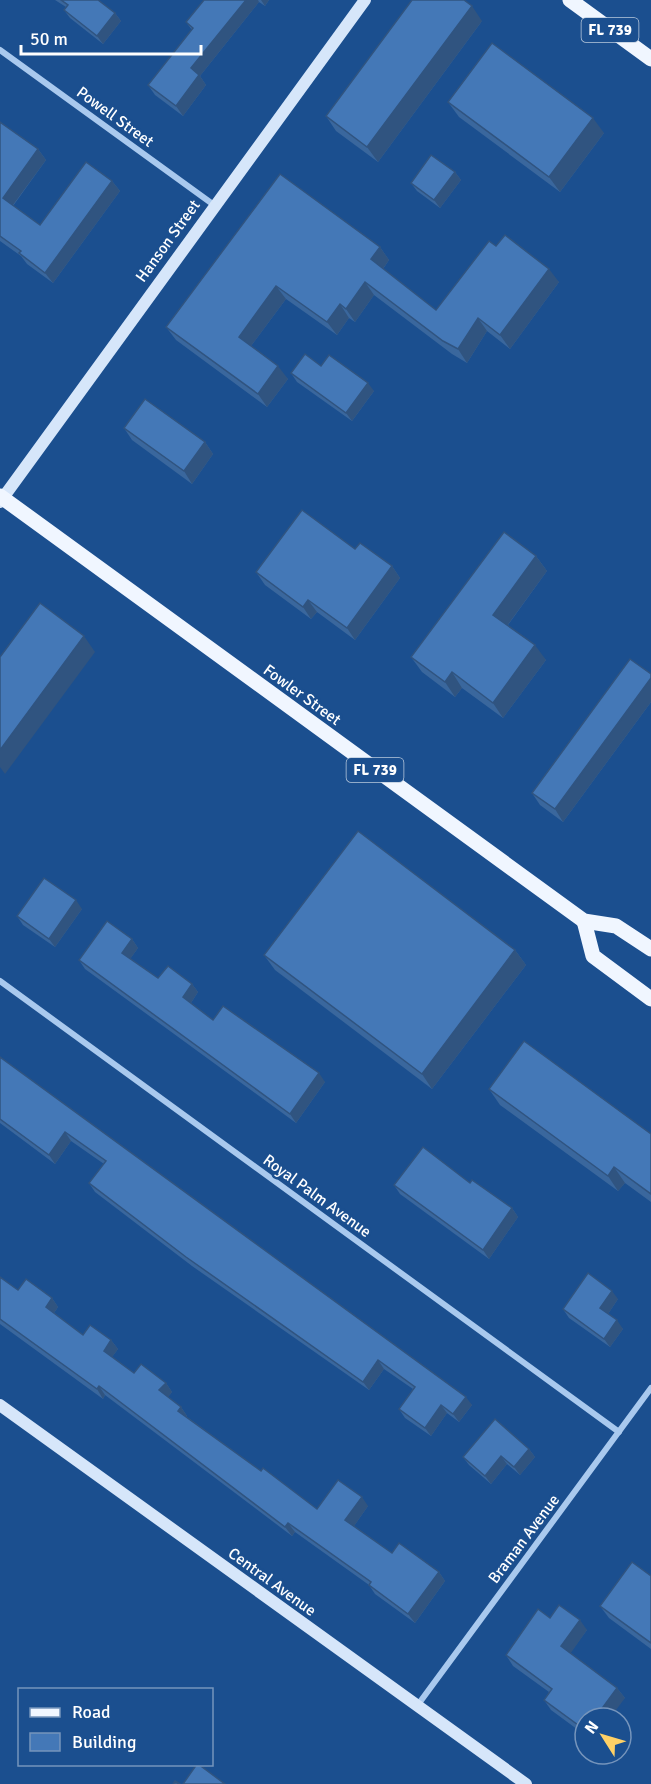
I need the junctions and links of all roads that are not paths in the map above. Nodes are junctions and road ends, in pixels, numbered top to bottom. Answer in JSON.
{"nodes":[{"id":1,"x":365,"y":0,"type":"edge"},
{"id":2,"x":570,"y":0,"type":"edge"},
{"id":3,"x":0,"y":50,"type":"edge"},
{"id":4,"x":651,"y":59,"type":"edge"},
{"id":5,"x":214,"y":205,"type":"junction"},
{"id":6,"x":1,"y":499,"type":"edge"},
{"id":7,"x":584,"y":921,"type":"junction"},
{"id":8,"x":651,"y":949,"type":"edge"},
{"id":9,"x":0,"y":981,"type":"edge"},
{"id":10,"x":648,"y":994,"type":"edge"},
{"id":11,"x":651,"y":1388,"type":"edge"},
{"id":12,"x":0,"y":1405,"type":"edge"},
{"id":13,"x":619,"y":1432,"type":"junction"},
{"id":14,"x":417,"y":1706,"type":"junction"},
{"id":15,"x":526,"y":1784,"type":"edge"}],
"edges":[{"from":1,"to":5,"type":"street","name":"Hanson Street"},
{"from":2,"to":4,"type":"main road","number":"FL 739"},
{"from":3,"to":5,"type":"street","name":"Powell Street"},
{"from":5,"to":6,"type":"street","name":"Hanson Street"},
{"from":6,"to":7,"type":"main road","name":"Fowler Street","number":"FL 739"},
{"from":7,"to":8,"type":"main road","name":"Fowler Street"},
{"from":7,"to":10,"type":"main road"},
{"from":9,"to":13,"type":"street","name":"Royal Palm Avenue"},
{"from":11,"to":13,"type":"street","name":"Braman Avenue"},
{"from":12,"to":14,"type":"street","name":"Central Avenue"},
{"from":13,"to":14,"type":"street","name":"Braman Avenue"},
{"from":14,"to":15,"type":"street","name":"Central Avenue"}]}
